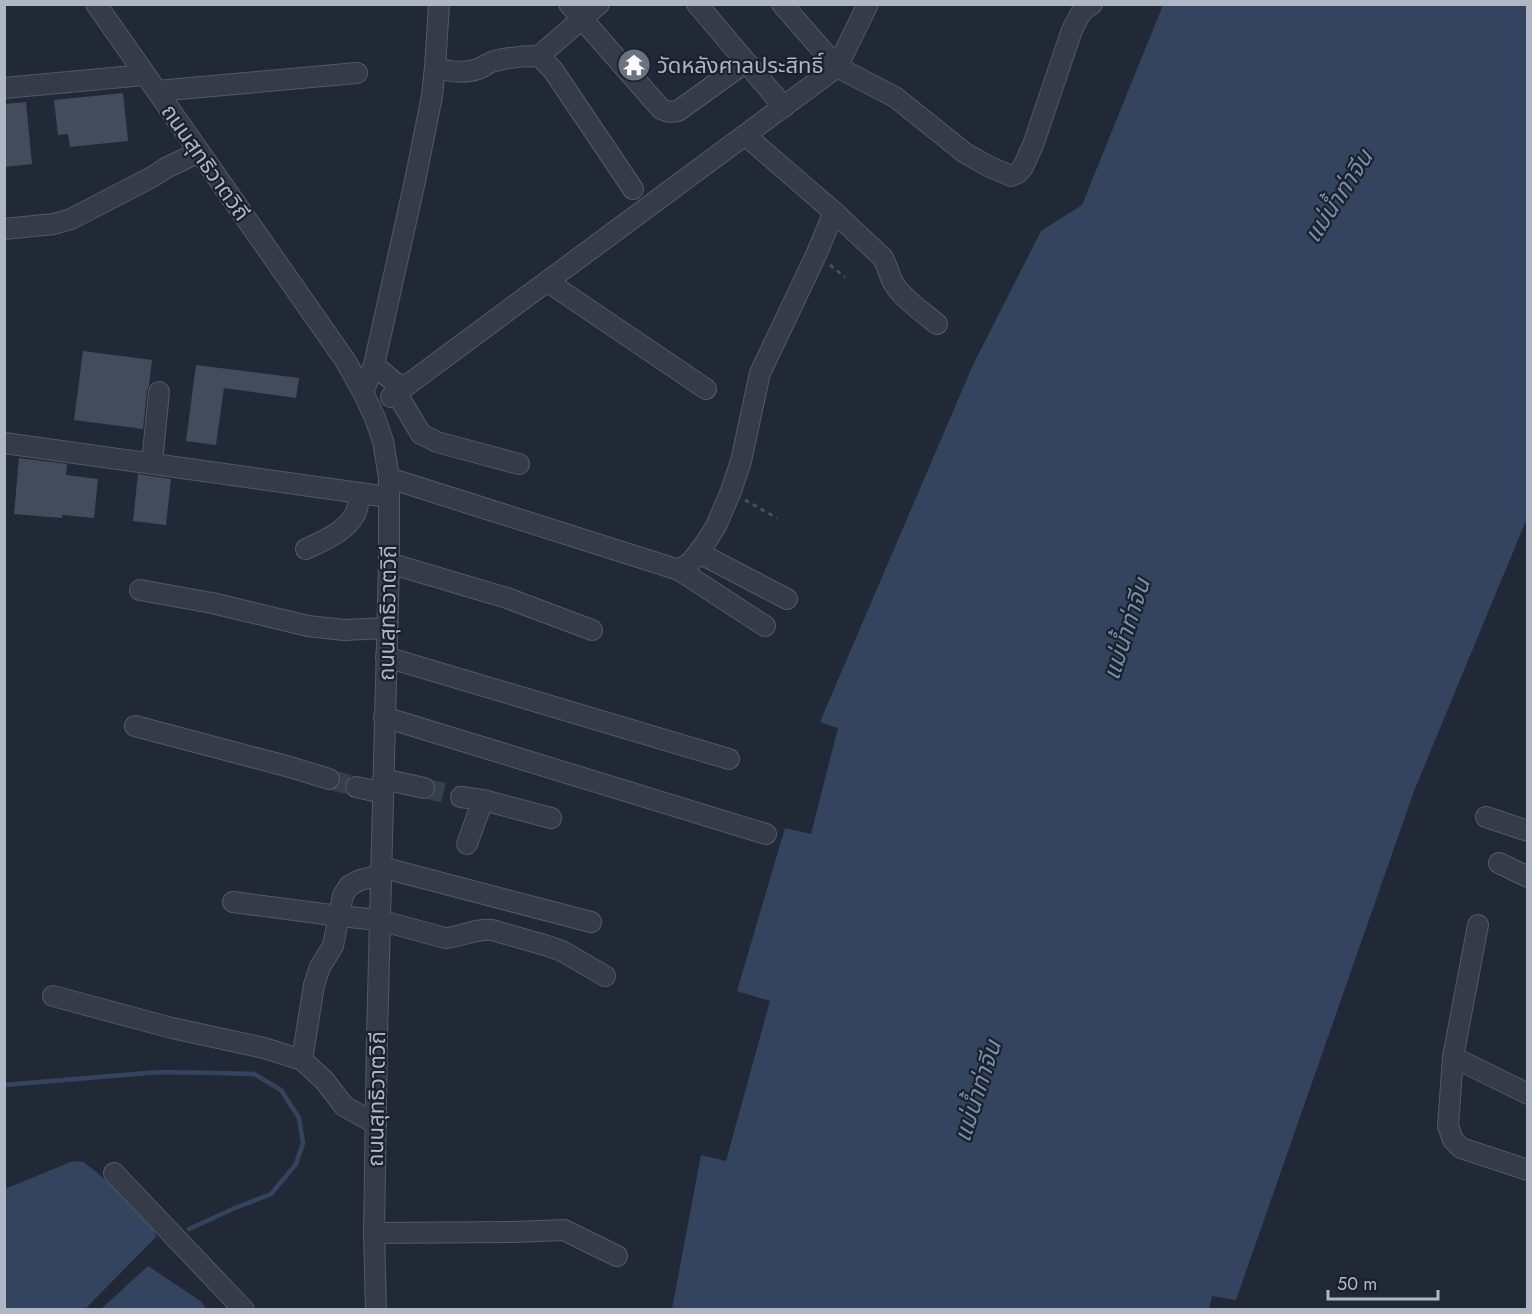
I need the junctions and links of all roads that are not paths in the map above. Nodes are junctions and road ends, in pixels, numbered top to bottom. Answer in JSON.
{"nodes":[{"id":1,"x":96,"y":4,"type":"edge"},
{"id":2,"x":440,"y":4,"type":"edge"},
{"id":3,"x":599,"y":4,"type":"edge"},
{"id":4,"x":697,"y":4,"type":"edge"},
{"id":5,"x":782,"y":4,"type":"edge"},
{"id":6,"x":868,"y":4,"type":"edge"},
{"id":7,"x":1092,"y":4,"type":"edge"},
{"id":8,"x":576,"y":12,"type":"edge"},
{"id":9,"x":539,"y":56,"type":"junction"},
{"id":10,"x":746,"y":62,"type":"junction"},
{"id":11,"x":435,"y":67,"type":"junction"},
{"id":12,"x":837,"y":67,"type":"junction"},
{"id":13,"x":357,"y":73,"type":"dead end"},
{"id":14,"x":144,"y":75,"type":"junction"},
{"id":15,"x":4,"y":88,"type":"edge"},
{"id":16,"x":157,"y":91,"type":"junction"},
{"id":17,"x":784,"y":107,"type":"junction"},
{"id":18,"x":746,"y":136,"type":"junction"},
{"id":19,"x":200,"y":152,"type":"junction"},
{"id":20,"x":639,"y":198,"type":"junction"},
{"id":21,"x":834,"y":212,"type":"junction"},
{"id":22,"x":4,"y":229,"type":"edge"},
{"id":23,"x":548,"y":282,"type":"junction"},
{"id":24,"x":937,"y":324,"type":"dead end"},
{"id":25,"x":374,"y":365,"type":"junction"},
{"id":26,"x":706,"y":389,"type":"dead end"},
{"id":27,"x":159,"y":392,"type":"dead end"},
{"id":28,"x":363,"y":392,"type":"junction"},
{"id":29,"x":390,"y":398,"type":"junction"},
{"id":30,"x":4,"y":443,"type":"edge"},
{"id":31,"x":152,"y":464,"type":"junction"},
{"id":32,"x":519,"y":464,"type":"dead end"},
{"id":33,"x":388,"y":488,"type":"junction"},
{"id":34,"x":360,"y":493,"type":"junction"},
{"id":35,"x":306,"y":549,"type":"dead end"},
{"id":36,"x":699,"y":552,"type":"junction"},
{"id":37,"x":389,"y":563,"type":"junction"},
{"id":38,"x":680,"y":570,"type":"junction"},
{"id":39,"x":140,"y":590,"type":"dead end"},
{"id":40,"x":787,"y":599,"type":"dead end"},
{"id":41,"x":765,"y":626,"type":"dead end"},
{"id":42,"x":387,"y":628,"type":"junction"},
{"id":43,"x":592,"y":630,"type":"dead end"},
{"id":44,"x":386,"y":657,"type":"junction"},
{"id":45,"x":384,"y":717,"type":"junction"},
{"id":46,"x":135,"y":726,"type":"dead end"},
{"id":47,"x":729,"y":759,"type":"dead end"},
{"id":48,"x":329,"y":779,"type":"tunnel mouth"},
{"id":49,"x":383,"y":786,"type":"junction"},
{"id":50,"x":356,"y":787,"type":"tunnel mouth"},
{"id":51,"x":424,"y":788,"type":"tunnel mouth"},
{"id":52,"x":461,"y":797,"type":"tunnel mouth"},
{"id":53,"x":483,"y":800,"type":"junction"},
{"id":54,"x":1486,"y":817,"type":"dead end"},
{"id":55,"x":551,"y":818,"type":"dead end"},
{"id":56,"x":1527,"y":831,"type":"edge"},
{"id":57,"x":766,"y":834,"type":"dead end"},
{"id":58,"x":467,"y":844,"type":"dead end"},
{"id":59,"x":1499,"y":863,"type":"dead end"},
{"id":60,"x":381,"y":871,"type":"junction"},
{"id":61,"x":1527,"y":877,"type":"edge"},
{"id":62,"x":233,"y":902,"type":"dead end"},
{"id":63,"x":339,"y":916,"type":"junction"},
{"id":64,"x":379,"y":920,"type":"junction"},
{"id":65,"x":591,"y":922,"type":"dead end"},
{"id":66,"x":1478,"y":925,"type":"dead end"},
{"id":67,"x":605,"y":976,"type":"dead end"},
{"id":68,"x":53,"y":996,"type":"dead end"},
{"id":69,"x":1453,"y":1057,"type":"junction"},
{"id":70,"x":302,"y":1060,"type":"junction"},
{"id":71,"x":1526,"y":1087,"type":"edge"},
{"id":72,"x":376,"y":1124,"type":"junction"},
{"id":73,"x":1527,"y":1170,"type":"edge"},
{"id":74,"x":114,"y":1173,"type":"dead end"},
{"id":75,"x":374,"y":1233,"type":"junction"},
{"id":76,"x":617,"y":1256,"type":"dead end"},
{"id":77,"x":244,"y":1310,"type":"edge"},
{"id":78,"x":376,"y":1310,"type":"edge"}],
"edges":[{"from":1,"to":14,"type":"street","name":"ถนนสุทธิวาตวิถี"},
{"from":2,"to":11,"type":"street"},
{"from":3,"to":8,"type":"street"},
{"from":4,"to":10,"type":"street"},
{"from":5,"to":12,"type":"street"},
{"from":6,"to":12,"type":"street"},
{"from":7,"to":12,"type":"street"},
{"from":8,"to":9,"type":"street"},
{"from":8,"to":10,"type":"street"},
{"from":9,"to":11,"type":"street"},
{"from":9,"to":20,"type":"street"},
{"from":10,"to":17,"type":"street"},
{"from":11,"to":25,"type":"street"},
{"from":12,"to":17,"type":"street"},
{"from":13,"to":16,"type":"street"},
{"from":14,"to":15,"type":"street"},
{"from":14,"to":16,"type":"street","name":"ถนนสุทธิวาตวิถี"},
{"from":16,"to":19,"type":"street","name":"ถนนสุทธิวาตวิถี"},
{"from":17,"to":18,"type":"street"},
{"from":18,"to":20,"type":"street"},
{"from":18,"to":21,"type":"street"},
{"from":19,"to":22,"type":"street"},
{"from":19,"to":28,"type":"street","name":"ถนนสุทธิวาตวิถี"},
{"from":20,"to":23,"type":"street"},
{"from":21,"to":24,"type":"street"},
{"from":21,"to":36,"type":"street"},
{"from":23,"to":26,"type":"street"},
{"from":23,"to":29,"type":"street"},
{"from":25,"to":28,"type":"street"},
{"from":25,"to":29,"type":"street"},
{"from":27,"to":31,"type":"street"},
{"from":28,"to":29,"type":"street","name":"ถนนสุทธิวาตวิถี"},
{"from":29,"to":32,"type":"street"},
{"from":29,"to":33,"type":"street","name":"ถนนสุทธิวาตวิถี"},
{"from":30,"to":31,"type":"street"},
{"from":31,"to":34,"type":"street"},
{"from":33,"to":34,"type":"street"},
{"from":33,"to":37,"type":"street","name":"ถนนสุทธิวาตวิถี"},
{"from":33,"to":38,"type":"street"},
{"from":34,"to":35,"type":"street"},
{"from":36,"to":38,"type":"street"},
{"from":36,"to":40,"type":"street"},
{"from":37,"to":42,"type":"street","name":"ถนนสุทธิวาตวิถี"},
{"from":37,"to":43,"type":"street"},
{"from":38,"to":41,"type":"street"},
{"from":39,"to":42,"type":"street"},
{"from":42,"to":44,"type":"street","name":"ถนนสุทธิวาตวิถี"},
{"from":44,"to":45,"type":"street","name":"ถนนสุทธิวาตวิถี"},
{"from":44,"to":47,"type":"street"},
{"from":45,"to":49,"type":"street","name":"ถนนสุทธิวาตวิถี"},
{"from":45,"to":57,"type":"street"},
{"from":46,"to":48,"type":"street"},
{"from":49,"to":50,"type":"street"},
{"from":49,"to":51,"type":"street"},
{"from":49,"to":60,"type":"street","name":"ถนนสุทธิวาตวิถี"},
{"from":52,"to":53,"type":"street"},
{"from":53,"to":55,"type":"street"},
{"from":53,"to":58,"type":"street"},
{"from":54,"to":56,"type":"street"},
{"from":59,"to":61,"type":"street"},
{"from":60,"to":63,"type":"street"},
{"from":60,"to":64,"type":"street","name":"ถนนสุทธิวาตวิถี"},
{"from":60,"to":65,"type":"street"},
{"from":62,"to":63,"type":"street"},
{"from":63,"to":64,"type":"street"},
{"from":63,"to":70,"type":"street"},
{"from":64,"to":67,"type":"street"},
{"from":64,"to":72,"type":"street","name":"ถนนสุทธิวาตวิถี"},
{"from":66,"to":69,"type":"street"},
{"from":68,"to":70,"type":"street"},
{"from":69,"to":71,"type":"street"},
{"from":69,"to":73,"type":"street"},
{"from":70,"to":72,"type":"street"},
{"from":72,"to":75,"type":"street","name":"ถนนสุทธิวาตวิถี"},
{"from":74,"to":77,"type":"street"},
{"from":75,"to":76,"type":"street"},
{"from":75,"to":78,"type":"street","name":"ถนนสุทธิวาตวิถี"}]}
